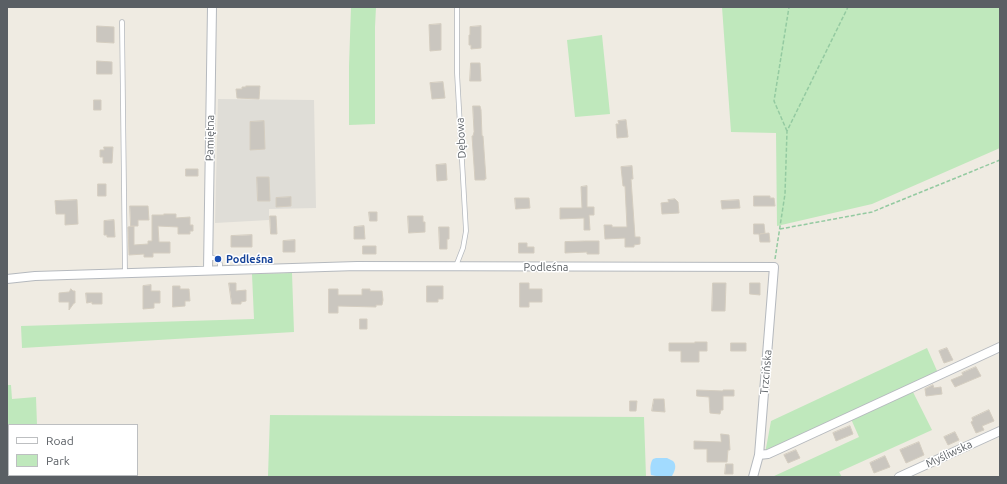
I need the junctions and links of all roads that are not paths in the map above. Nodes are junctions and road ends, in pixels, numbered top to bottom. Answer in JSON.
{"nodes":[{"id":1,"x":212,"y":7,"type":"edge"},
{"id":2,"x":457,"y":7,"type":"edge"},
{"id":3,"x":122,"y":22,"type":"dead end"},
{"id":4,"x":208,"y":257,"type":"junction"},
{"id":5,"x":456,"y":266,"type":"junction"},
{"id":6,"x":774,"y":267,"type":"joint"},
{"id":7,"x":208,"y":270,"type":"junction"},
{"id":8,"x":220,"y":270,"type":"junction"},
{"id":9,"x":125,"y":273,"type":"junction"},
{"id":10,"x":7,"y":279,"type":"edge"},
{"id":11,"x":1000,"y":347,"type":"edge"},
{"id":12,"x":1000,"y":431,"type":"edge"},
{"id":13,"x":759,"y":455,"type":"junction"},
{"id":14,"x":753,"y":477,"type":"edge"},
{"id":15,"x":899,"y":477,"type":"edge"}],
"edges":[{"from":1,"to":4,"type":"street","name":"Pamiętna"},
{"from":2,"to":5,"type":"lane","name":"Dębowa"},
{"from":3,"to":9,"type":"lane"},
{"from":4,"to":7,"type":"street","name":"Pamiętna"},
{"from":4,"to":8,"type":"lane"},
{"from":5,"to":6,"type":"street","name":"Podleśna"},
{"from":5,"to":8,"type":"street","name":"Podleśna"},
{"from":6,"to":13,"type":"street","name":"Trzcińska"},
{"from":7,"to":8,"type":"street","name":"Podleśna"},
{"from":7,"to":9,"type":"street","name":"Podleśna"},
{"from":9,"to":10,"type":"street","name":"Podleśna"},
{"from":11,"to":13,"type":"street"},
{"from":12,"to":15,"type":"street","name":"Myśliwska"},
{"from":13,"to":14,"type":"street","name":"Trzcińska"}]}
